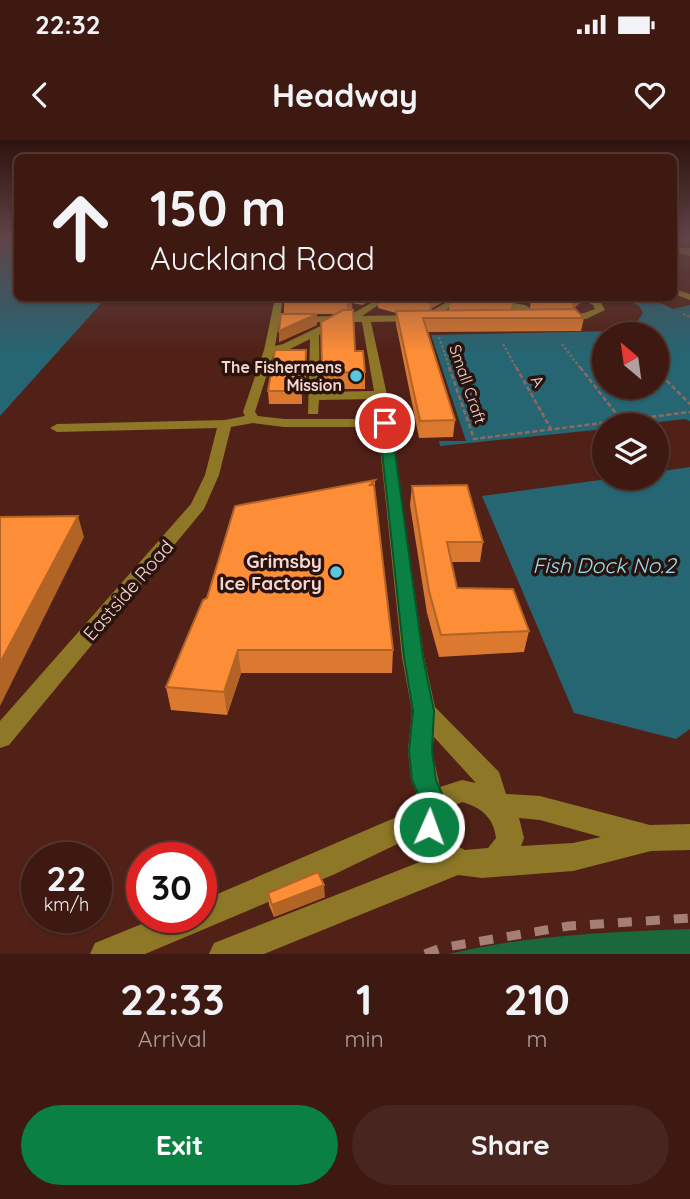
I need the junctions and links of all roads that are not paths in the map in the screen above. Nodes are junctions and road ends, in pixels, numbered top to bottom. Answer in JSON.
{"nodes":[{"id":1,"x":278,"y":301,"type":"edge"},
{"id":2,"x":380,"y":301,"type":"edge"},
{"id":3,"x":454,"y":301,"type":"edge"},
{"id":4,"x":486,"y":301,"type":"edge"},
{"id":5,"x":534,"y":301,"type":"edge"},
{"id":6,"x":591,"y":301,"type":"edge"},
{"id":7,"x":525,"y":308,"type":"junction"},
{"id":8,"x":449,"y":317,"type":"edge"},
{"id":9,"x":436,"y":318,"type":"junction"},
{"id":10,"x":532,"y":318,"type":"edge"},
{"id":11,"x":544,"y":318,"type":"edge"},
{"id":12,"x":347,"y":319,"type":"junction"},
{"id":13,"x":366,"y":319,"type":"junction"},
{"id":14,"x":275,"y":320,"type":"junction"},
{"id":15,"x":315,"y":333,"type":"junction"},
{"id":16,"x":270,"y":350,"type":"junction"},
{"id":17,"x":381,"y":395,"type":"junction"},
{"id":18,"x":313,"y":396,"type":"junction"},
{"id":19,"x":313,"y":411,"type":"dead end"},
{"id":20,"x":253,"y":419,"type":"junction"},
{"id":21,"x":385,"y":423,"type":"junction"},
{"id":22,"x":225,"y":424,"type":"junction"},
{"id":23,"x":57,"y":428,"type":"dead end"},
{"id":24,"x":424,"y":711,"type":"junction"},
{"id":25,"x":0,"y":738,"type":"edge"},
{"id":26,"x":495,"y":803,"type":"junction"},
{"id":27,"x":432,"y":811,"type":"junction"},
{"id":28,"x":690,"y":837,"type":"edge"},
{"id":29,"x":651,"y":838,"type":"junction"},
{"id":30,"x":458,"y":861,"type":"junction"},
{"id":31,"x":489,"y":862,"type":"junction"},
{"id":32,"x":217,"y":909,"type":"edge"},
{"id":33,"x":157,"y":933,"type":"edge"},
{"id":34,"x":106,"y":954,"type":"edge"},
{"id":35,"x":225,"y":954,"type":"edge"}],
"edges":[{"from":1,"to":14,"type":"street"},
{"from":2,"to":12,"type":"street"},
{"from":3,"to":9,"type":"street"},
{"from":4,"to":7,"type":"street"},
{"from":5,"to":7,"type":"street"},
{"from":6,"to":11,"type":"street"},
{"from":7,"to":10,"type":"street"},
{"from":8,"to":9,"type":"street"},
{"from":9,"to":13,"type":"street"},
{"from":12,"to":13,"type":"street"},
{"from":12,"to":14,"type":"street"},
{"from":12,"to":15,"type":"street"},
{"from":13,"to":15,"type":"street"},
{"from":13,"to":17,"type":"street"},
{"from":14,"to":16,"type":"street"},
{"from":15,"to":16,"type":"street"},
{"from":15,"to":18,"type":"street"},
{"from":16,"to":20,"type":"street"},
{"from":17,"to":18,"type":"street"},
{"from":17,"to":21,"type":"street"},
{"from":18,"to":19,"type":"street"},
{"from":20,"to":21,"type":"street"},
{"from":20,"to":22,"type":"street"},
{"from":21,"to":24,"type":"street"},
{"from":22,"to":23,"type":"street"},
{"from":22,"to":25,"type":"street","name":"Eastside Road"},
{"from":24,"to":26,"type":"street"},
{"from":24,"to":27,"type":"street"},
{"from":26,"to":27,"type":"street"},
{"from":26,"to":29,"type":"street"},
{"from":26,"to":31,"type":"street"},
{"from":27,"to":30,"type":"street"},
{"from":27,"to":32,"type":"street"},
{"from":28,"to":29,"type":"street"},
{"from":29,"to":31,"type":"street"},
{"from":30,"to":31,"type":"street"},
{"from":30,"to":35,"type":"street"},
{"from":33,"to":34,"type":"street"}]}
